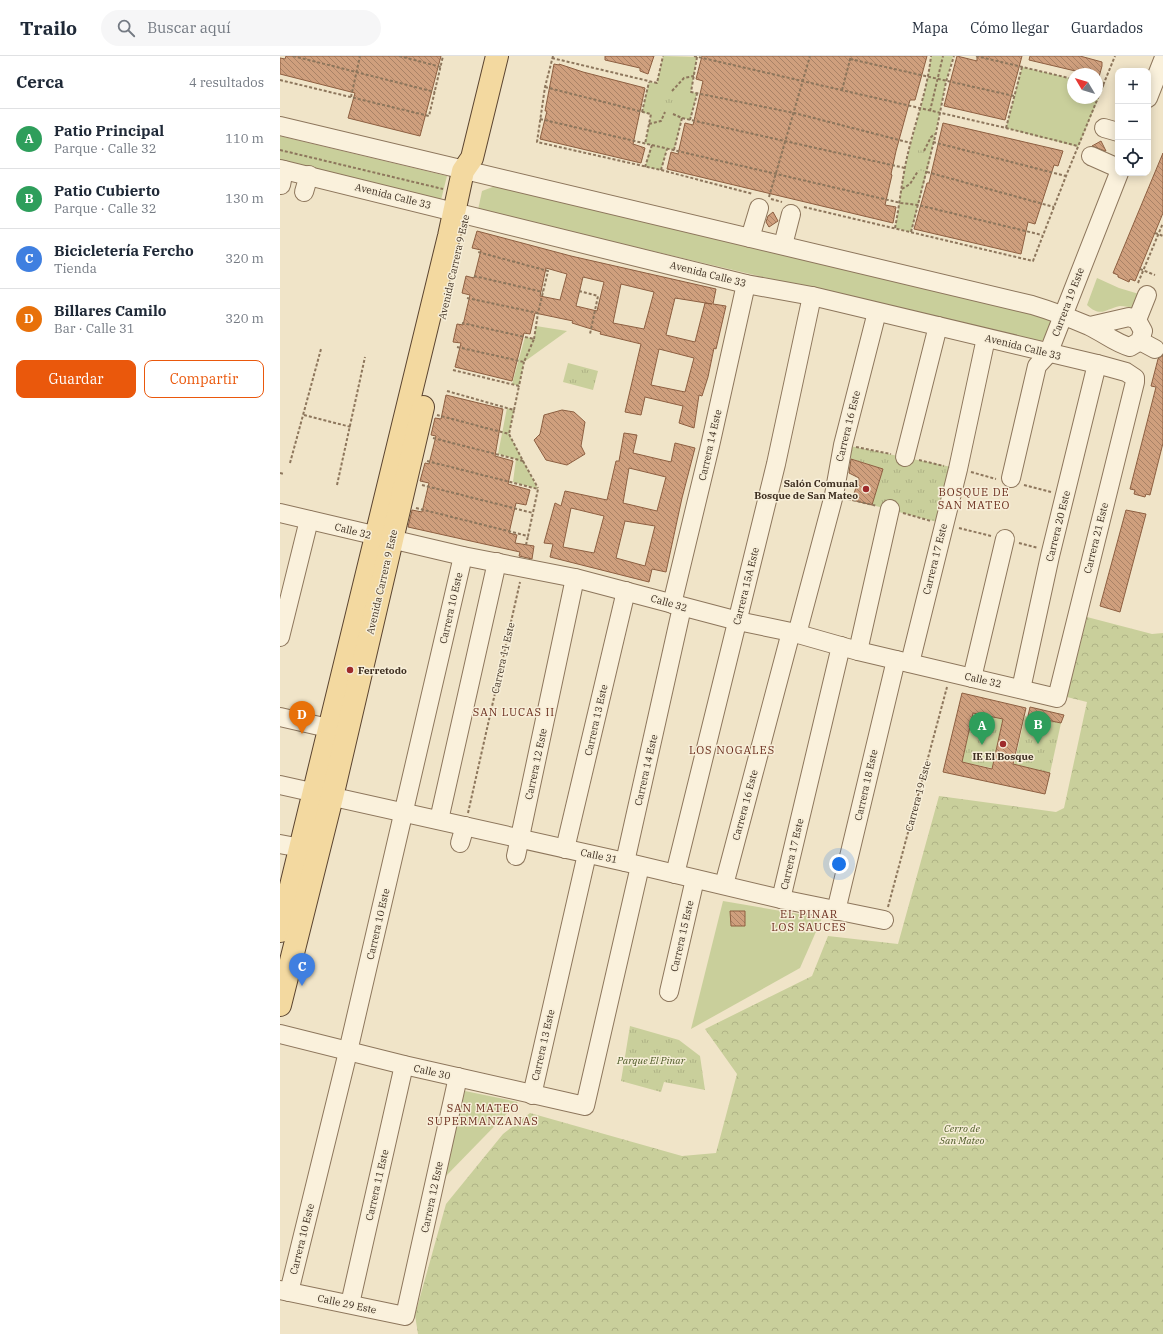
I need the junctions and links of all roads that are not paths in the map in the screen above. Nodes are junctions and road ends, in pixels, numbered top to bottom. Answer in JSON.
{"nodes":[{"id":1,"x":497,"y":56,"type":"edge"},
{"id":2,"x":1163,"y":60,"type":"edge"},
{"id":3,"x":1151,"y":90,"type":"edge"},
{"id":4,"x":280,"y":126,"type":"edge"},
{"id":5,"x":1085,"y":151,"type":"road end"},
{"id":6,"x":1115,"y":166,"type":"edge"},
{"id":7,"x":470,"y":167,"type":"junction"},
{"id":8,"x":282,"y":175,"type":"edge"},
{"id":9,"x":1118,"y":176,"type":"edge"},
{"id":10,"x":761,"y":199,"type":"road end"},
{"id":11,"x":460,"y":206,"type":"junction"},
{"id":12,"x":793,"y":208,"type":"road end"},
{"id":13,"x":750,"y":238,"type":"junction"},
{"id":14,"x":783,"y":246,"type":"junction"},
{"id":15,"x":746,"y":284,"type":"junction"},
{"id":16,"x":1142,"y":289,"type":"road end"},
{"id":17,"x":812,"y":296,"type":"junction"},
{"id":18,"x":877,"y":312,"type":"junction"},
{"id":19,"x":1063,"y":314,"type":"junction"},
{"id":20,"x":1137,"y":320,"type":"junction"},
{"id":21,"x":938,"y":326,"type":"junction"},
{"id":22,"x":1090,"y":326,"type":"junction"},
{"id":23,"x":986,"y":338,"type":"junction"},
{"id":24,"x":1048,"y":354,"type":"junction"},
{"id":25,"x":1097,"y":364,"type":"junction"},
{"id":26,"x":1135,"y":378,"type":"joint"},
{"id":27,"x":905,"y":457,"type":"dead end"},
{"id":28,"x":1011,"y":478,"type":"dead end"},
{"id":29,"x":890,"y":509,"type":"dead end"},
{"id":30,"x":280,"y":513,"type":"edge"},
{"id":31,"x":309,"y":520,"type":"junction"},
{"id":32,"x":384,"y":538,"type":"junction"},
{"id":33,"x":1005,"y":539,"type":"dead end"},
{"id":34,"x":463,"y":556,"type":"junction"},
{"id":35,"x":497,"y":562,"type":"junction"},
{"id":36,"x":575,"y":578,"type":"junction"},
{"id":37,"x":626,"y":591,"type":"junction"},
{"id":38,"x":677,"y":606,"type":"junction"},
{"id":39,"x":738,"y":621,"type":"junction"},
{"id":40,"x":794,"y":633,"type":"junction"},
{"id":41,"x":280,"y":637,"type":"edge"},
{"id":42,"x":841,"y":646,"type":"junction"},
{"id":43,"x":858,"y":651,"type":"junction"},
{"id":44,"x":903,"y":661,"type":"junction"},
{"id":45,"x":972,"y":678,"type":"junction"},
{"id":46,"x":1021,"y":689,"type":"junction"},
{"id":47,"x":1057,"y":698,"type":"joint"},
{"id":48,"x":280,"y":717,"type":"edge"},
{"id":49,"x":328,"y":728,"type":"junction"},
{"id":50,"x":280,"y":785,"type":"edge"},
{"id":51,"x":322,"y":794,"type":"junction"},
{"id":52,"x":404,"y":813,"type":"junction"},
{"id":53,"x":439,"y":820,"type":"junction"},
{"id":54,"x":465,"y":826,"type":"junction"},
{"id":55,"x":520,"y":838,"type":"junction"},
{"id":56,"x":460,"y":843,"type":"dead end"},
{"id":57,"x":290,"y":846,"type":"edge"},
{"id":58,"x":565,"y":848,"type":"junction"},
{"id":59,"x":587,"y":854,"type":"junction"},
{"id":60,"x":516,"y":856,"type":"dead end"},
{"id":61,"x":633,"y":864,"type":"junction"},
{"id":62,"x":675,"y":874,"type":"junction"},
{"id":63,"x":695,"y":879,"type":"junction"},
{"id":64,"x":724,"y":885,"type":"junction"},
{"id":65,"x":781,"y":899,"type":"junction"},
{"id":66,"x":836,"y":911,"type":"junction"},
{"id":67,"x":884,"y":920,"type":"road end"},
{"id":68,"x":280,"y":931,"type":"edge"},
{"id":69,"x":282,"y":986,"type":"edge"},
{"id":70,"x":669,"y":992,"type":"dead end"},
{"id":71,"x":280,"y":1034,"type":"edge"},
{"id":72,"x":348,"y":1051,"type":"junction"},
{"id":73,"x":404,"y":1065,"type":"junction"},
{"id":74,"x":458,"y":1078,"type":"junction"},
{"id":75,"x":532,"y":1095,"type":"junction"},
{"id":76,"x":585,"y":1106,"type":"joint"},
{"id":77,"x":285,"y":1291,"type":"edge"},
{"id":78,"x":350,"y":1304,"type":"junction"},
{"id":79,"x":406,"y":1316,"type":"joint"}],
"edges":[{"from":1,"to":7,"type":"main road","name":"Avenida Carrera 9 Este"},
{"from":2,"to":3,"type":"street"},
{"from":4,"to":7,"type":"street"},
{"from":5,"to":6,"type":"street"},
{"from":7,"to":11,"type":"main road","name":"Avenida Carrera 9 Este"},
{"from":7,"to":13,"type":"street"},
{"from":8,"to":11,"type":"street","name":"Avenida Calle 33"},
{"from":9,"to":19,"type":"street","name":"Carrera 19 Este"},
{"from":10,"to":13,"type":"street"},
{"from":11,"to":15,"type":"street","name":"Avenida Calle 33"},
{"from":11,"to":32,"type":"main road","name":"Avenida Carrera 9 Este"},
{"from":12,"to":14,"type":"street"},
{"from":13,"to":14,"type":"street"},
{"from":14,"to":19,"type":"street"},
{"from":15,"to":17,"type":"street","name":"Avenida Calle 33"},
{"from":15,"to":38,"type":"street","name":"Carrera 14 Este"},
{"from":16,"to":20,"type":"street"},
{"from":17,"to":18,"type":"street","name":"Avenida Calle 33"},
{"from":17,"to":39,"type":"street","name":"Carrera 15A Este"},
{"from":18,"to":21,"type":"street","name":"Avenida Calle 33"},
{"from":18,"to":40,"type":"street","name":"Carrera 16 Este"},
{"from":19,"to":22,"type":"street"},
{"from":19,"to":24,"type":"street","name":"Carrera 19 Este"},
{"from":20,"to":22,"type":"street"},
{"from":20,"to":22,"type":"street"},
{"from":21,"to":23,"type":"street","name":"Avenida Calle 33"},
{"from":21,"to":27,"type":"street"},
{"from":23,"to":24,"type":"street","name":"Avenida Calle 33"},
{"from":23,"to":44,"type":"street","name":"Carrera 17 Este"},
{"from":24,"to":25,"type":"street","name":"Avenida Calle 33"},
{"from":24,"to":28,"type":"street","name":"Carrera 19 Este"},
{"from":25,"to":26,"type":"street","name":"Avenida Calle 33"},
{"from":25,"to":46,"type":"street","name":"Carrera 20 Este"},
{"from":26,"to":47,"type":"street","name":"Carrera 21 Este"},
{"from":29,"to":43,"type":"street"},
{"from":30,"to":31,"type":"street","name":"Calle 32"},
{"from":31,"to":32,"type":"street","name":"Calle 32"},
{"from":31,"to":41,"type":"street"},
{"from":32,"to":34,"type":"street","name":"Calle 32"},
{"from":32,"to":49,"type":"main road","name":"Avenida Carrera 9 Este"},
{"from":32,"to":51,"type":"main road","name":"Avenida Carrera 9 Este"},
{"from":33,"to":45,"type":"street"},
{"from":34,"to":35,"type":"street","name":"Calle 32"},
{"from":34,"to":52,"type":"street","name":"Carrera 10 Este"},
{"from":35,"to":36,"type":"street","name":"Calle 32"},
{"from":35,"to":53,"type":"street"},
{"from":36,"to":37,"type":"street","name":"Calle 32"},
{"from":36,"to":55,"type":"street","name":"Carrera 12 Este"},
{"from":37,"to":38,"type":"street","name":"Calle 32"},
{"from":37,"to":58,"type":"street","name":"Carrera 13 Este"},
{"from":38,"to":39,"type":"street","name":"Calle 32"},
{"from":38,"to":61,"type":"street","name":"Carrera 14 Este"},
{"from":39,"to":40,"type":"street","name":"Calle 32"},
{"from":39,"to":62,"type":"street","name":"Carrera 15A Este"},
{"from":40,"to":42,"type":"street","name":"Calle 32"},
{"from":40,"to":64,"type":"street","name":"Carrera 16 Este"},
{"from":42,"to":43,"type":"street","name":"Calle 32"},
{"from":42,"to":65,"type":"street","name":"Carrera 17 Este"},
{"from":43,"to":44,"type":"street","name":"Calle 32"},
{"from":44,"to":45,"type":"street","name":"Calle 32"},
{"from":44,"to":66,"type":"street","name":"Carrera 18 Este"},
{"from":45,"to":46,"type":"street","name":"Calle 32"},
{"from":46,"to":47,"type":"street","name":"Calle 32"},
{"from":48,"to":49,"type":"street"},
{"from":49,"to":51,"type":"main road","name":"Avenida Carrera 9 Este"},
{"from":50,"to":51,"type":"street","name":"Calle 31"},
{"from":51,"to":52,"type":"street","name":"Calle 31"},
{"from":51,"to":57,"type":"main road","name":"Avenida Carrera 9 Este"},
{"from":51,"to":69,"type":"main road","name":"Avenida Carrera 9 Este"},
{"from":52,"to":53,"type":"street","name":"Calle 31"},
{"from":52,"to":72,"type":"street","name":"Carrera 10 Este"},
{"from":53,"to":54,"type":"street","name":"Calle 31"},
{"from":54,"to":55,"type":"street","name":"Calle 31"},
{"from":54,"to":56,"type":"street"},
{"from":55,"to":58,"type":"street","name":"Calle 31"},
{"from":55,"to":60,"type":"street","name":"Carrera 12 Este"},
{"from":57,"to":68,"type":"main road","name":"Avenida Carrera 9 Este"},
{"from":58,"to":59,"type":"street","name":"Calle 31"},
{"from":59,"to":61,"type":"street","name":"Calle 31"},
{"from":59,"to":75,"type":"street","name":"Carrera 13 Este"},
{"from":61,"to":62,"type":"street","name":"Calle 31"},
{"from":61,"to":76,"type":"street","name":"Carrera 14 Este"},
{"from":62,"to":63,"type":"street","name":"Calle 31"},
{"from":63,"to":64,"type":"street","name":"Calle 31"},
{"from":63,"to":70,"type":"street","name":"Carrera 15 Este"},
{"from":64,"to":65,"type":"street","name":"Calle 31"},
{"from":65,"to":66,"type":"street","name":"Calle 31"},
{"from":66,"to":67,"type":"street","name":"Calle 31"},
{"from":71,"to":72,"type":"street","name":"Calle 30"},
{"from":72,"to":73,"type":"street","name":"Calle 30"},
{"from":72,"to":77,"type":"street","name":"Carrera 10 Este"},
{"from":73,"to":74,"type":"street","name":"Calle 30"},
{"from":73,"to":78,"type":"street","name":"Carrera 11 Este"},
{"from":74,"to":75,"type":"street","name":"Calle 30"},
{"from":74,"to":79,"type":"street","name":"Carrera 12 Este"},
{"from":75,"to":76,"type":"street","name":"Calle 30"},
{"from":77,"to":78,"type":"street","name":"Calle 29 Este"},
{"from":78,"to":79,"type":"street","name":"Calle 29 Este"}]}
